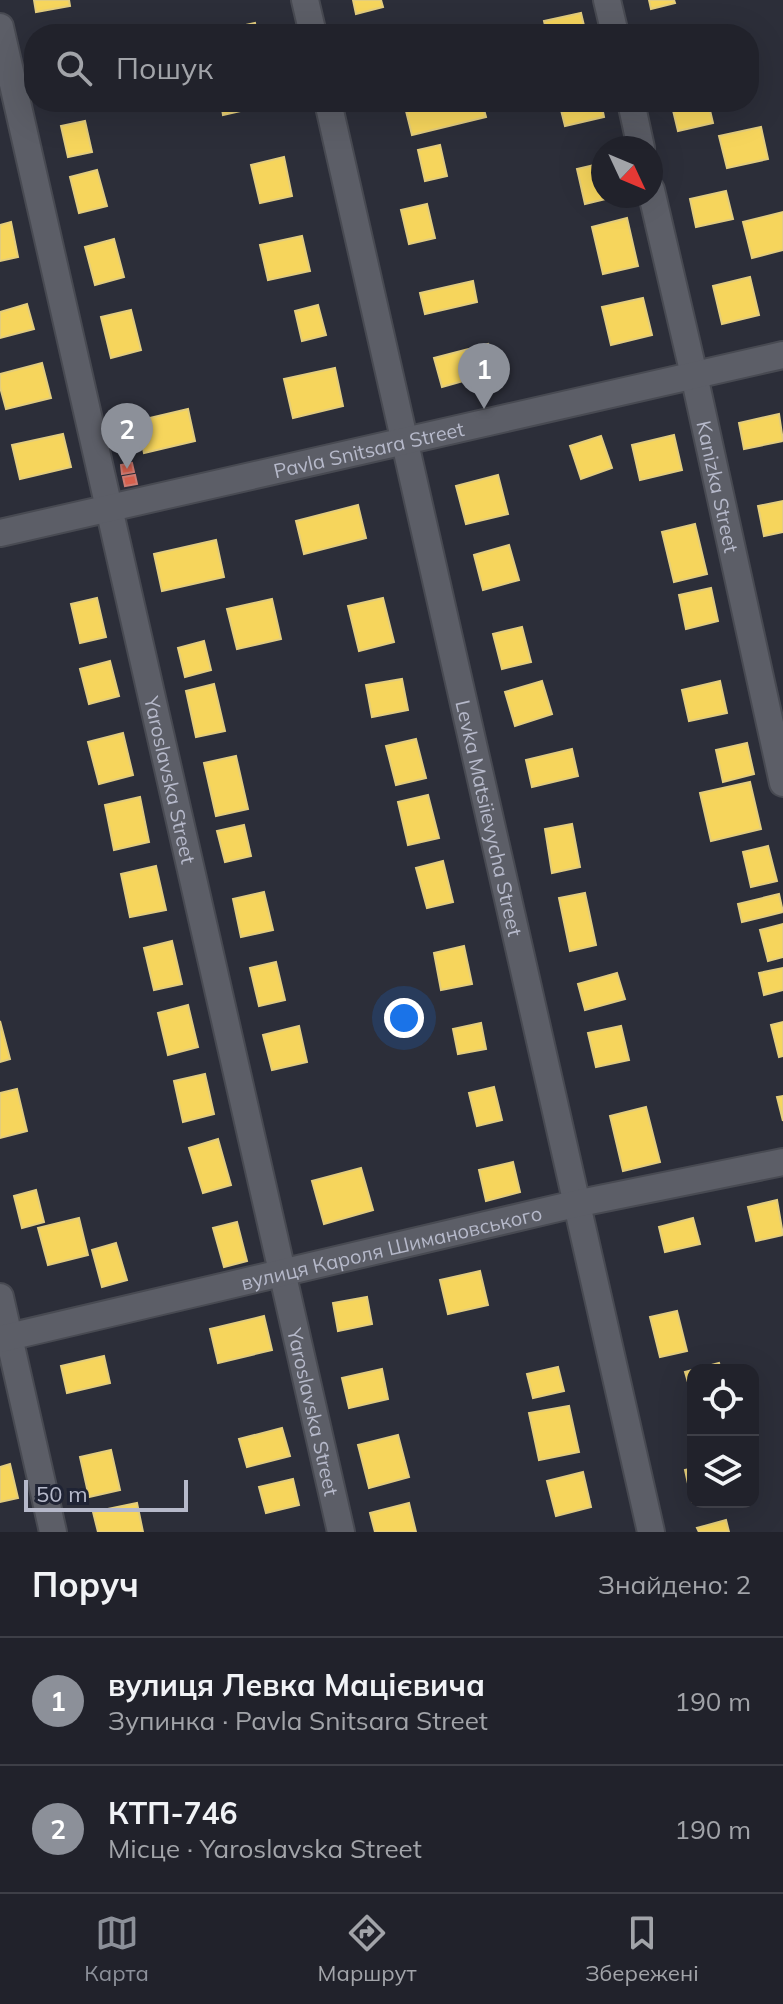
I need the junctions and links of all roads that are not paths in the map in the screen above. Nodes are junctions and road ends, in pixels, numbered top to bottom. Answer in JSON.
{"nodes":[{"id":1,"x":305,"y":0,"type":"edge"},
{"id":2,"x":607,"y":0,"type":"edge"},
{"id":3,"x":311,"y":24,"type":"edge"},
{"id":4,"x":613,"y":24,"type":"edge"},
{"id":5,"x":0,"y":27,"type":"edge"},
{"id":6,"x":330,"y":112,"type":"edge"},
{"id":7,"x":633,"y":112,"type":"edge"},
{"id":8,"x":638,"y":136,"type":"edge"},
{"id":9,"x":655,"y":208,"type":"edge"},
{"id":10,"x":783,"y":355,"type":"edge"},
{"id":11,"x":694,"y":375,"type":"junction"},
{"id":12,"x":407,"y":442,"type":"junction"},
{"id":13,"x":111,"y":507,"type":"junction"},
{"id":14,"x":0,"y":533,"type":"edge"},
{"id":15,"x":783,"y":783,"type":"edge"},
{"id":16,"x":783,"y":1162,"type":"edge"},
{"id":17,"x":575,"y":1204,"type":"junction"},
{"id":18,"x":282,"y":1272,"type":"junction"},
{"id":19,"x":0,"y":1297,"type":"edge"},
{"id":20,"x":4,"y":1338,"type":"edge"},
{"id":21,"x":53,"y":1532,"type":"edge"},
{"id":22,"x":341,"y":1532,"type":"edge"},
{"id":23,"x":651,"y":1532,"type":"edge"}],
"edges":[{"from":1,"to":3,"type":"street"},
{"from":2,"to":4,"type":"street"},
{"from":5,"to":13,"type":"street","name":"Yaroslavska Street"},
{"from":6,"to":12,"type":"street","name":"Levka Matsiievycha Street"},
{"from":7,"to":8,"type":"street"},
{"from":9,"to":11,"type":"street","name":"Kanizka Street"},
{"from":10,"to":11,"type":"street","name":"Pavla Snitsara Street"},
{"from":11,"to":12,"type":"street","name":"Pavla Snitsara Street"},
{"from":11,"to":15,"type":"street","name":"Kanizka Street"},
{"from":12,"to":13,"type":"street","name":"Pavla Snitsara Street"},
{"from":12,"to":17,"type":"street","name":"Levka Matsiievycha Street"},
{"from":13,"to":14,"type":"street","name":"Pavla Snitsara Street"},
{"from":13,"to":18,"type":"street","name":"Yaroslavska Street"},
{"from":16,"to":17,"type":"street","name":"вулиця Кароля Шимановського"},
{"from":17,"to":18,"type":"street","name":"вулиця Кароля Шимановського"},
{"from":17,"to":23,"type":"street","name":"Levka Matsiievycha Street"},
{"from":18,"to":20,"type":"street","name":"вулиця Кароля Шимановського"},
{"from":18,"to":22,"type":"street","name":"Yaroslavska Street"},
{"from":19,"to":20,"type":"street"},
{"from":20,"to":21,"type":"street"}]}
